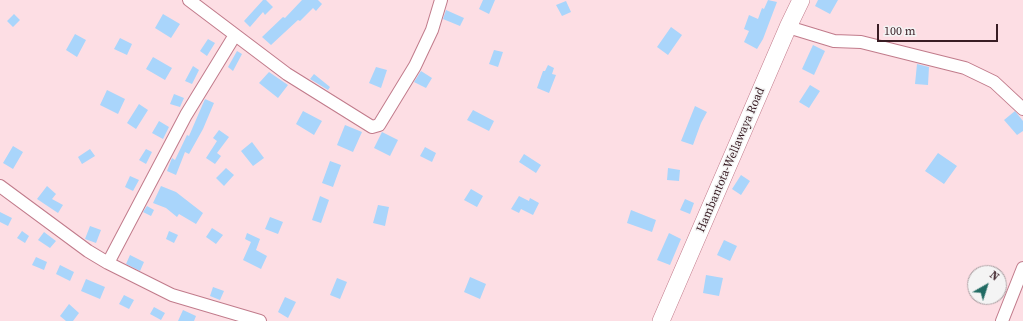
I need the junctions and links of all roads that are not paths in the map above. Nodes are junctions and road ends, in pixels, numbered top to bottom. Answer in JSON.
{"nodes":[{"id":1,"x":189,"y":0,"type":"edge"},
{"id":2,"x":441,"y":0,"type":"edge"},
{"id":3,"x":801,"y":0,"type":"edge"},
{"id":4,"x":788,"y":27,"type":"junction"},
{"id":5,"x":235,"y":35,"type":"junction"},
{"id":6,"x":1023,"y":109,"type":"edge"},
{"id":7,"x":0,"y":186,"type":"edge"},
{"id":8,"x":108,"y":263,"type":"junction"},
{"id":9,"x":1023,"y":268,"type":"edge"},
{"id":10,"x":260,"y":321,"type":"edge"},
{"id":11,"x":661,"y":321,"type":"edge"},
{"id":12,"x":1002,"y":321,"type":"edge"}],
"edges":[{"from":1,"to":5,"type":"street"},
{"from":2,"to":5,"type":"street"},
{"from":3,"to":4,"type":"highway","name":"Hambantota-Wellawaya Road"},
{"from":4,"to":6,"type":"street"},
{"from":4,"to":11,"type":"highway","name":"Hambantota-Wellawaya Road"},
{"from":5,"to":8,"type":"street"},
{"from":7,"to":8,"type":"street"},
{"from":8,"to":10,"type":"street"},
{"from":9,"to":12,"type":"street"}]}
